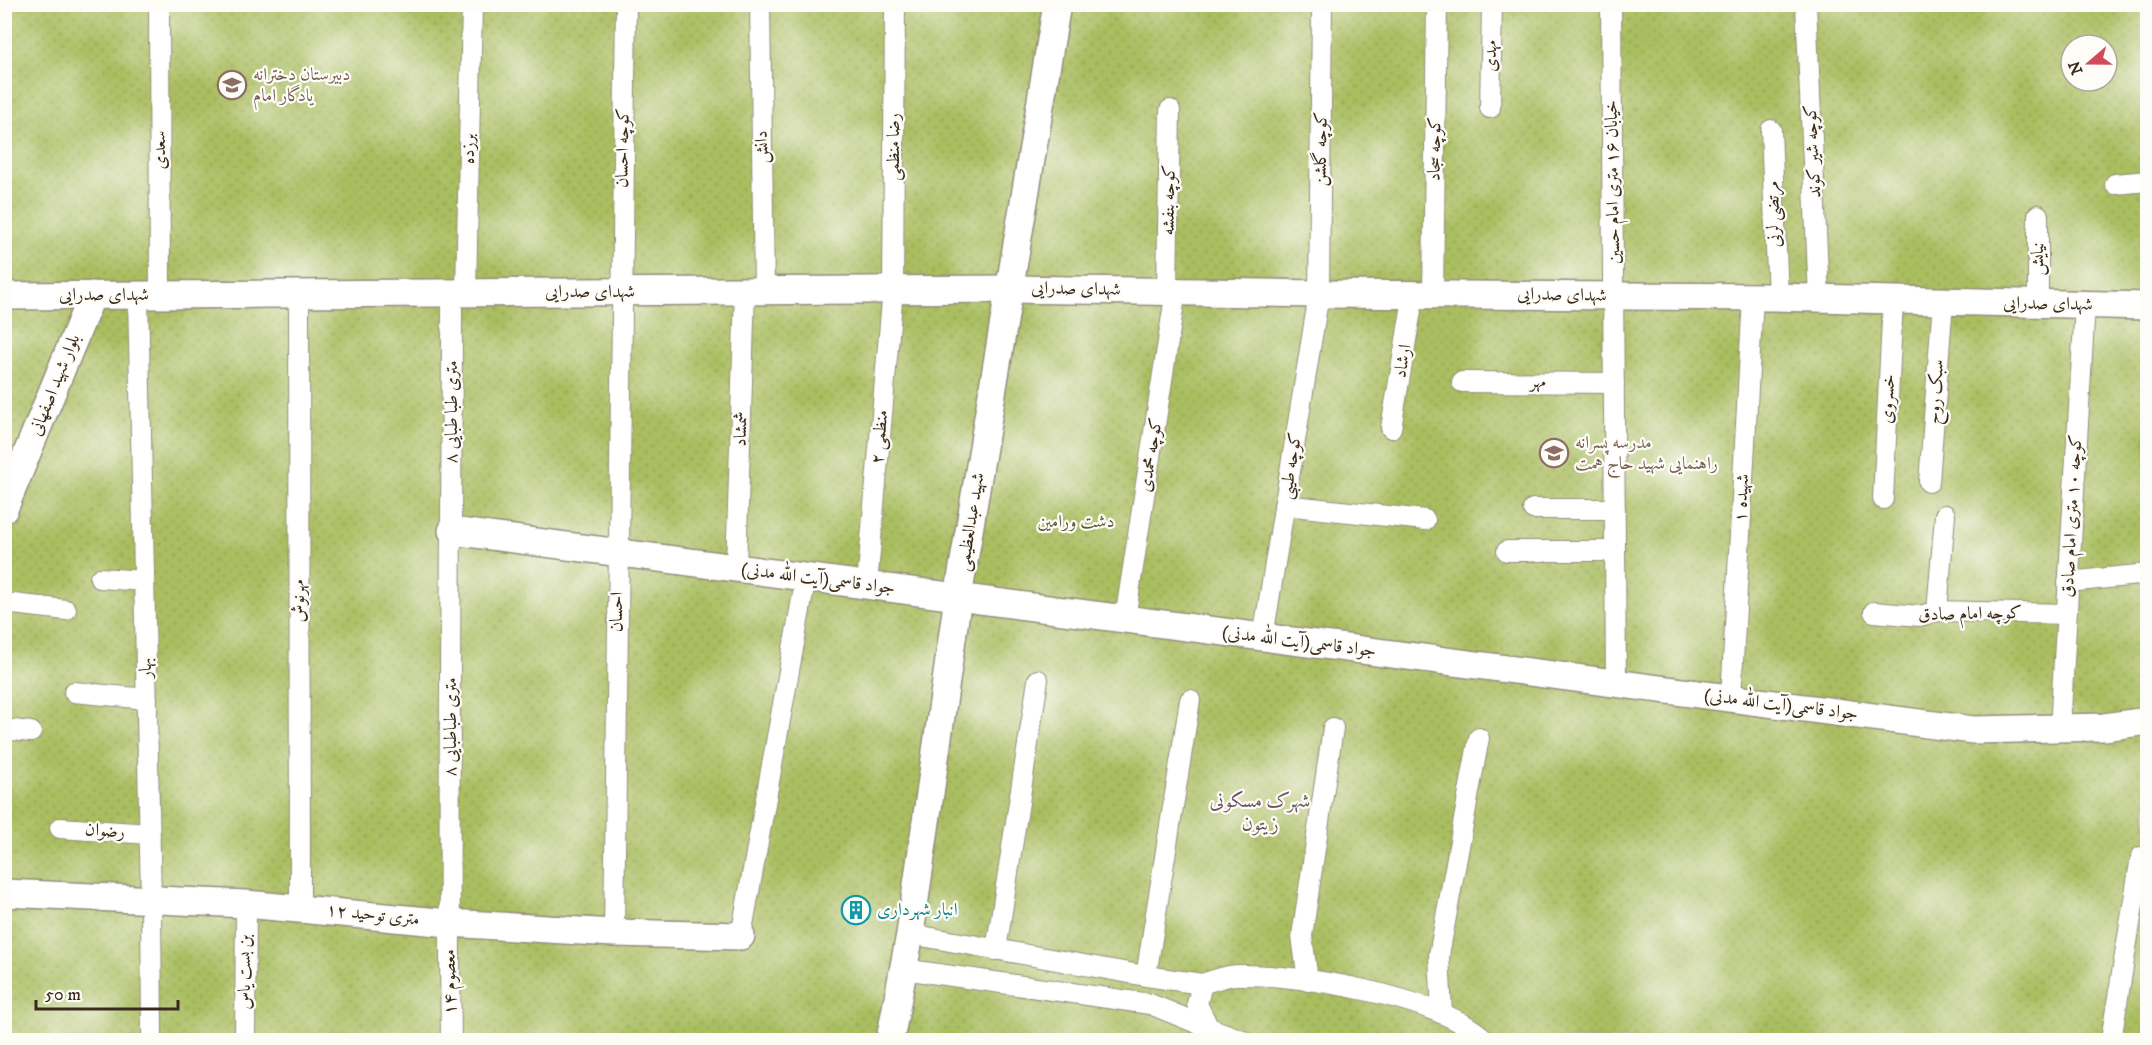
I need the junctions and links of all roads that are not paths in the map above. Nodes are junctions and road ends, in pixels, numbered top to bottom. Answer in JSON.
{"nodes":[{"id":1,"x":159,"y":4,"type":"edge"},
{"id":2,"x":472,"y":4,"type":"edge"},
{"id":3,"x":626,"y":4,"type":"edge"},
{"id":4,"x":760,"y":4,"type":"edge"},
{"id":5,"x":895,"y":4,"type":"edge"},
{"id":6,"x":1057,"y":4,"type":"edge"},
{"id":7,"x":1322,"y":4,"type":"edge"},
{"id":8,"x":1437,"y":4,"type":"edge"},
{"id":9,"x":1492,"y":4,"type":"edge"},
{"id":10,"x":1611,"y":4,"type":"edge"},
{"id":11,"x":1806,"y":4,"type":"edge"},
{"id":12,"x":1490,"y":108,"type":"dead end"},
{"id":13,"x":1170,"y":111,"type":"dead end"},
{"id":14,"x":1771,"y":130,"type":"dead end"},
{"id":15,"x":2148,"y":181,"type":"edge"},
{"id":16,"x":2115,"y":184,"type":"dead end"},
{"id":17,"x":2038,"y":215,"type":"dead end"},
{"id":18,"x":893,"y":289,"type":"junction"},
{"id":19,"x":1010,"y":289,"type":"junction"},
{"id":20,"x":621,"y":291,"type":"junction"},
{"id":21,"x":755,"y":291,"type":"junction"},
{"id":22,"x":1172,"y":291,"type":"junction"},
{"id":23,"x":459,"y":293,"type":"junction"},
{"id":24,"x":1424,"y":293,"type":"junction"},
{"id":25,"x":299,"y":294,"type":"junction"},
{"id":26,"x":1319,"y":294,"type":"junction"},
{"id":27,"x":92,"y":295,"type":"junction"},
{"id":28,"x":149,"y":295,"type":"junction"},
{"id":29,"x":1614,"y":295,"type":"junction"},
{"id":30,"x":4,"y":296,"type":"edge"},
{"id":31,"x":1765,"y":297,"type":"junction"},
{"id":32,"x":1819,"y":298,"type":"junction"},
{"id":33,"x":1893,"y":300,"type":"junction"},
{"id":34,"x":1943,"y":301,"type":"junction"},
{"id":35,"x":2038,"y":304,"type":"junction"},
{"id":36,"x":2085,"y":305,"type":"junction"},
{"id":37,"x":2147,"y":310,"type":"edge"},
{"id":38,"x":1462,"y":382,"type":"dead end"},
{"id":39,"x":1614,"y":383,"type":"junction"},
{"id":40,"x":1391,"y":428,"type":"dead end"},
{"id":41,"x":1929,"y":482,"type":"dead end"},
{"id":42,"x":1883,"y":499,"type":"dead end"},
{"id":43,"x":1284,"y":505,"type":"junction"},
{"id":44,"x":4,"y":508,"type":"edge"},
{"id":45,"x":1533,"y":509,"type":"dead end"},
{"id":46,"x":1615,"y":509,"type":"junction"},
{"id":47,"x":1945,"y":515,"type":"dead end"},
{"id":48,"x":1425,"y":520,"type":"dead end"},
{"id":49,"x":452,"y":531,"type":"junction"},
{"id":50,"x":1615,"y":551,"type":"junction"},
{"id":51,"x":1507,"y":552,"type":"dead end"},
{"id":52,"x":618,"y":553,"type":"junction"},
{"id":53,"x":736,"y":568,"type":"junction"},
{"id":54,"x":2148,"y":574,"type":"edge"},
{"id":55,"x":806,"y":577,"type":"junction"},
{"id":56,"x":100,"y":578,"type":"dead end"},
{"id":57,"x":144,"y":581,"type":"junction"},
{"id":58,"x":2068,"y":582,"type":"junction"},
{"id":59,"x":867,"y":585,"type":"junction"},
{"id":60,"x":958,"y":597,"type":"junction"},
{"id":61,"x":4,"y":603,"type":"edge"},
{"id":62,"x":66,"y":610,"type":"dead end"},
{"id":63,"x":1937,"y":611,"type":"junction"},
{"id":64,"x":1874,"y":612,"type":"dead end"},
{"id":65,"x":2066,"y":614,"type":"junction"},
{"id":66,"x":1125,"y":619,"type":"junction"},
{"id":67,"x":1263,"y":637,"type":"junction"},
{"id":68,"x":1038,"y":680,"type":"dead end"},
{"id":69,"x":1616,"y":683,"type":"junction"},
{"id":70,"x":74,"y":692,"type":"dead end"},
{"id":71,"x":1731,"y":698,"type":"junction"},
{"id":72,"x":147,"y":699,"type":"junction"},
{"id":73,"x":1190,"y":700,"type":"dead end"},
{"id":74,"x":2148,"y":721,"type":"edge"},
{"id":75,"x":1333,"y":728,"type":"dead end"},
{"id":76,"x":2060,"y":728,"type":"junction"},
{"id":77,"x":4,"y":729,"type":"edge"},
{"id":78,"x":31,"y":732,"type":"dead end"},
{"id":79,"x":1479,"y":738,"type":"dead end"},
{"id":80,"x":60,"y":828,"type":"dead end"},
{"id":81,"x":150,"y":834,"type":"junction"},
{"id":82,"x":2148,"y":858,"type":"edge"},
{"id":83,"x":4,"y":893,"type":"edge"},
{"id":84,"x":151,"y":900,"type":"junction"},
{"id":85,"x":246,"y":904,"type":"junction"},
{"id":86,"x":300,"y":908,"type":"junction"},
{"id":87,"x":449,"y":923,"type":"junction"},
{"id":88,"x":614,"y":933,"type":"junction"},
{"id":89,"x":910,"y":934,"type":"junction"},
{"id":90,"x":741,"y":936,"type":"joint"},
{"id":91,"x":996,"y":950,"type":"junction"},
{"id":92,"x":903,"y":969,"type":"junction"},
{"id":93,"x":1146,"y":976,"type":"junction"},
{"id":94,"x":1308,"y":981,"type":"junction"},
{"id":95,"x":1202,"y":984,"type":"junction"},
{"id":96,"x":1443,"y":1013,"type":"junction"},
{"id":97,"x":1209,"y":1028,"type":"junction"},
{"id":98,"x":152,"y":1041,"type":"edge"},
{"id":99,"x":245,"y":1041,"type":"edge"},
{"id":100,"x":451,"y":1041,"type":"edge"},
{"id":101,"x":890,"y":1041,"type":"edge"},
{"id":102,"x":1242,"y":1041,"type":"edge"},
{"id":103,"x":1480,"y":1041,"type":"edge"},
{"id":104,"x":2111,"y":1041,"type":"edge"}],
"edges":[{"from":1,"to":28,"type":"street","name":"سعدی"},
{"from":2,"to":23,"type":"street","name":"برزده"},
{"from":3,"to":20,"type":"street","name":"کوچه احسان"},
{"from":4,"to":21,"type":"street","name":"دانش"},
{"from":5,"to":18,"type":"street","name":"رضا منظمی"},
{"from":6,"to":19,"type":"street","name":"شهید عبدالعظیمی"},
{"from":7,"to":26,"type":"street","name":"کوچه گلشن"},
{"from":8,"to":24,"type":"street","name":"کوچه سجاد"},
{"from":9,"to":12,"type":"street","name":"مهدی"},
{"from":10,"to":29,"type":"street","name":"خیابان ۱۶ متری امام حسین"},
{"from":11,"to":32,"type":"street","name":"کوچه شیر کوند"},
{"from":13,"to":22,"type":"street","name":"کوچه بنفشه"},
{"from":14,"to":31,"type":"street","name":"مرتضی لرنی"},
{"from":15,"to":16,"type":"street"},
{"from":17,"to":35,"type":"street","name":"نیایش"},
{"from":18,"to":19,"type":"street","name":"شهدای صدرایی"},
{"from":18,"to":21,"type":"street","name":"شهدای صدرایی"},
{"from":18,"to":59,"type":"street","name":"منظمی ۲"},
{"from":19,"to":22,"type":"street","name":"شهدای صدرایی"},
{"from":19,"to":60,"type":"street","name":"شهید عبدالعظیمی"},
{"from":20,"to":21,"type":"street","name":"شهدای صدرایی"},
{"from":20,"to":23,"type":"street","name":"شهدای صدرایی"},
{"from":20,"to":52,"type":"street","name":"احسان"},
{"from":21,"to":53,"type":"street","name":"شمشاد"},
{"from":22,"to":26,"type":"street","name":"شهدای صدرایی"},
{"from":22,"to":66,"type":"street","name":"کوچه محمدی"},
{"from":23,"to":25,"type":"street","name":"شهدای صدرایی"},
{"from":23,"to":49,"type":"street","name":"۸ متری طبا طبایی"},
{"from":24,"to":26,"type":"street","name":"شهدای صدرایی"},
{"from":24,"to":29,"type":"street","name":"شهدای صدرایی"},
{"from":24,"to":40,"type":"street","name":"ارشاد"},
{"from":25,"to":28,"type":"street","name":"شهدای صدرایی"},
{"from":25,"to":86,"type":"street","name":"مهرنوش"},
{"from":26,"to":43,"type":"street","name":"کوچه طیبی"},
{"from":27,"to":28,"type":"street","name":"شهدای صدرایی"},
{"from":27,"to":30,"type":"street","name":"شهدای صدرایی"},
{"from":27,"to":44,"type":"street","name":"بلوار شهید اصفهانی"},
{"from":28,"to":57,"type":"street","name":"بهار"},
{"from":29,"to":31,"type":"street","name":"شهدای صدرایی"},
{"from":29,"to":39,"type":"street","name":"خیابان ۱۶ متری امام حسین"},
{"from":31,"to":32,"type":"street","name":"شهدای صدرایی"},
{"from":31,"to":71,"type":"street","name":"شهیده ۱"},
{"from":32,"to":33,"type":"street","name":"شهدای صدرایی"},
{"from":33,"to":34,"type":"street","name":"شهدای صدرایی"},
{"from":33,"to":42,"type":"street","name":"خسروی"},
{"from":34,"to":35,"type":"street","name":"شهدای صدرایی"},
{"from":34,"to":41,"type":"street","name":"سبک روح"},
{"from":35,"to":36,"type":"street","name":"شهدای صدرایی"},
{"from":36,"to":37,"type":"street","name":"شهدای صدرایی"},
{"from":36,"to":58,"type":"street","name":"کوچه ۱۰ متری امام صادق"},
{"from":38,"to":39,"type":"street","name":"مهر"},
{"from":39,"to":46,"type":"street","name":"خیابان ۱۶ متری امام حسین"},
{"from":43,"to":48,"type":"street"},
{"from":43,"to":67,"type":"street","name":"کوچه طیبی"},
{"from":45,"to":46,"type":"street"},
{"from":46,"to":50,"type":"street","name":"خیابان ۱۶ متری امام حسین"},
{"from":47,"to":63,"type":"street"},
{"from":49,"to":52,"type":"street","name":"جواد قاسمی(آیت الله مدنی)"},
{"from":49,"to":87,"type":"street","name":"۸ متری طباطبایی"},
{"from":50,"to":51,"type":"street"},
{"from":50,"to":69,"type":"street","name":"خیابان ۱۶ متری امام حسین"},
{"from":52,"to":53,"type":"street","name":"جواد قاسمی(آیت الله مدنی)"},
{"from":52,"to":88,"type":"street","name":"احسان"},
{"from":53,"to":55,"type":"street","name":"جواد قاسمی(آیت الله مدنی)"},
{"from":54,"to":58,"type":"street"},
{"from":55,"to":59,"type":"street","name":"جواد قاسمی(آیت الله مدنی)"},
{"from":55,"to":90,"type":"street"},
{"from":56,"to":57,"type":"street"},
{"from":57,"to":72,"type":"street","name":"بهار"},
{"from":58,"to":65,"type":"street","name":"کوچه ۱۰ متری امام صادق"},
{"from":59,"to":60,"type":"street","name":"جواد قاسمی(آیت الله مدنی)"},
{"from":60,"to":66,"type":"street","name":"جواد قاسمی(آیت الله مدنی)"},
{"from":60,"to":89,"type":"street","name":"شهید عبدالعظیمی"},
{"from":61,"to":62,"type":"street"},
{"from":63,"to":64,"type":"street","name":"کوچه امام صادق"},
{"from":63,"to":65,"type":"street","name":"کوچه امام صادق"},
{"from":65,"to":76,"type":"street","name":"کوچه ۱۰ متری امام صادق"},
{"from":66,"to":67,"type":"street","name":"جواد قاسمی(آیت الله مدنی)"},
{"from":67,"to":69,"type":"street","name":"جواد قاسمی(آیت الله مدنی)"},
{"from":68,"to":91,"type":"street"},
{"from":69,"to":71,"type":"street","name":"جواد قاسمی(آیت الله مدنی)"},
{"from":70,"to":72,"type":"street"},
{"from":71,"to":76,"type":"street","name":"جواد قاسمی(آیت الله مدنی)"},
{"from":72,"to":81,"type":"street","name":"بهار"},
{"from":73,"to":93,"type":"street"},
{"from":74,"to":76,"type":"street","name":"جواد قاسمی(آیت الله مدنی)"},
{"from":75,"to":94,"type":"street"},
{"from":77,"to":78,"type":"street"},
{"from":79,"to":96,"type":"street"},
{"from":80,"to":81,"type":"street","name":"رضوان"},
{"from":81,"to":84,"type":"street","name":"بهار"},
{"from":82,"to":104,"type":"street"},
{"from":83,"to":84,"type":"street","name":"۱۲ متری توحید"},
{"from":84,"to":85,"type":"street","name":"۱۲ متری توحید"},
{"from":84,"to":98,"type":"street","name":"بهار"},
{"from":85,"to":86,"type":"street","name":"۱۲ متری توحید"},
{"from":85,"to":99,"type":"street","name":"بن بست یاس"},
{"from":86,"to":87,"type":"street","name":"۱۲ متری توحید"},
{"from":87,"to":88,"type":"street","name":"۱۲ متری توحید"},
{"from":87,"to":100,"type":"street","name":"۱۴ معصوم"},
{"from":88,"to":90,"type":"street","name":"۱۲ متری توحید"},
{"from":89,"to":91,"type":"street"},
{"from":89,"to":92,"type":"street","name":"شهید عبدالعظیمی"},
{"from":91,"to":93,"type":"street"},
{"from":92,"to":97,"type":"street"},
{"from":92,"to":101,"type":"street","name":"شهید عبدالعظیمی"},
{"from":93,"to":95,"type":"street"},
{"from":94,"to":95,"type":"street"},
{"from":94,"to":96,"type":"street"},
{"from":95,"to":97,"type":"street"},
{"from":96,"to":103,"type":"street"},
{"from":97,"to":102,"type":"street"}]}
